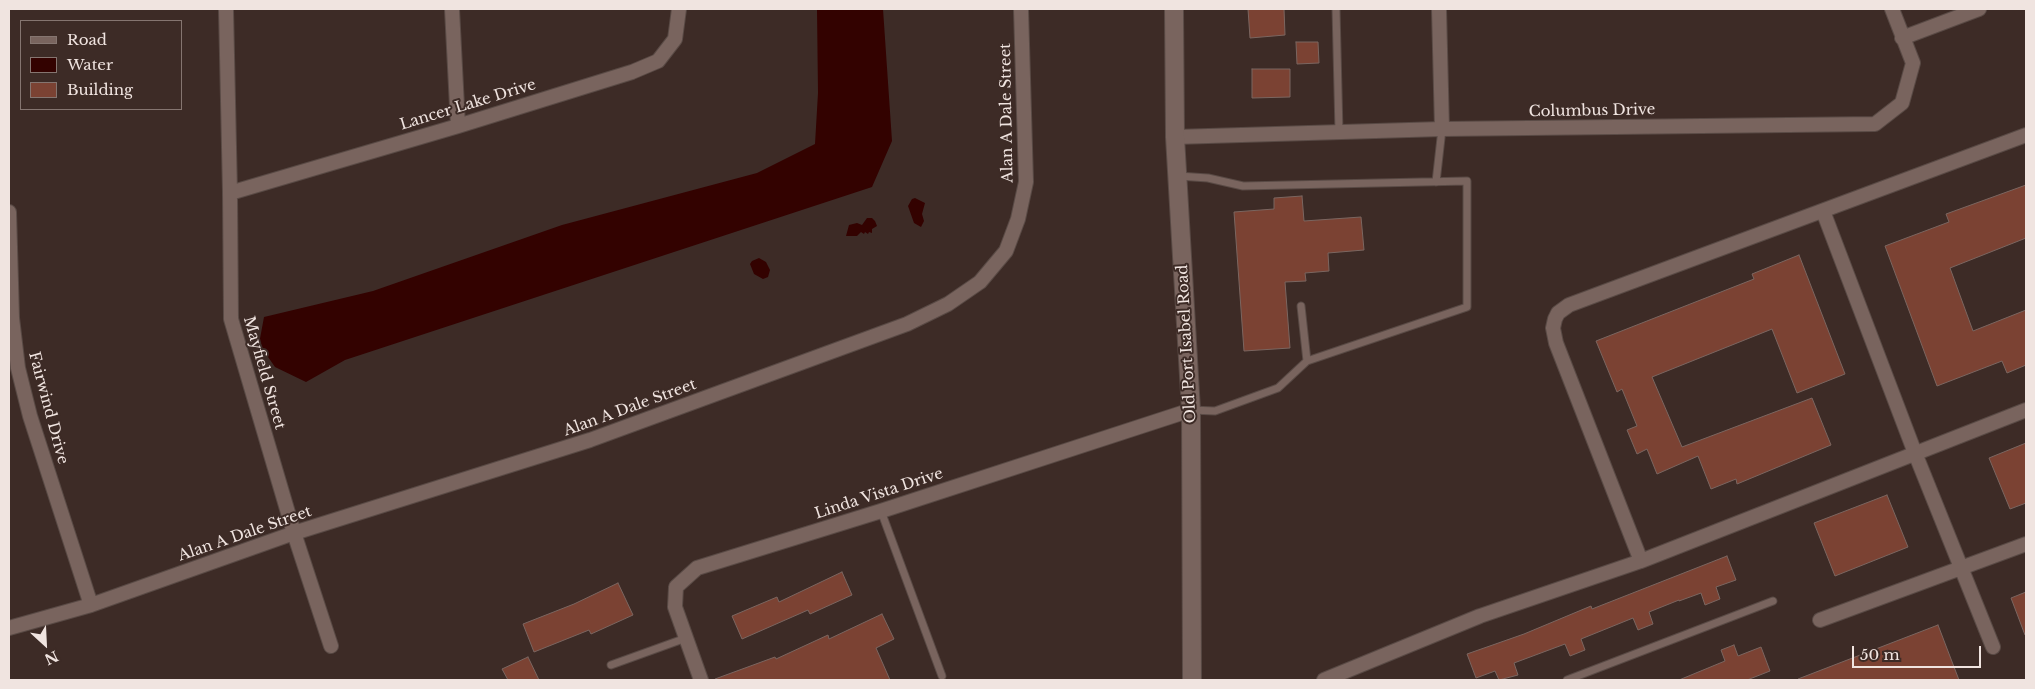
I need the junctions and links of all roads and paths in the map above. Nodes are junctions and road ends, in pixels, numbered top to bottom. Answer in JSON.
{"nodes":[{"id":1,"x":226,"y":9,"type":"edge"},
{"id":2,"x":452,"y":9,"type":"edge"},
{"id":3,"x":679,"y":9,"type":"edge"},
{"id":4,"x":1021,"y":9,"type":"edge"},
{"id":5,"x":1174,"y":9,"type":"edge"},
{"id":6,"x":1336,"y":9,"type":"edge"},
{"id":7,"x":1439,"y":9,"type":"edge"},
{"id":8,"x":1892,"y":9,"type":"edge"},
{"id":9,"x":1979,"y":9,"type":"edge"},
{"id":10,"x":1902,"y":38,"type":"junction"},
{"id":11,"x":458,"y":126,"type":"junction"},
{"id":12,"x":1442,"y":129,"type":"junction"},
{"id":13,"x":1339,"y":132,"type":"junction"},
{"id":14,"x":2026,"y":135,"type":"edge"},
{"id":15,"x":1175,"y":137,"type":"junction"},
{"id":16,"x":1178,"y":176,"type":"junction"},
{"id":17,"x":1436,"y":182,"type":"junction"},
{"id":18,"x":230,"y":193,"type":"junction"},
{"id":19,"x":1823,"y":211,"type":"junction"},
{"id":20,"x":9,"y":212,"type":"edge"},
{"id":21,"x":1302,"y":306,"type":"dead end"},
{"id":22,"x":1307,"y":361,"type":"junction"},
{"id":23,"x":1191,"y":410,"type":"junction"},
{"id":24,"x":2026,"y":410,"type":"edge"},
{"id":25,"x":1915,"y":453,"type":"junction"},
{"id":26,"x":881,"y":511,"type":"junction"},
{"id":27,"x":294,"y":533,"type":"junction"},
{"id":28,"x":2026,"y":544,"type":"edge"},
{"id":29,"x":1642,"y":561,"type":"junction"},
{"id":30,"x":1961,"y":568,"type":"junction"},
{"id":31,"x":1773,"y":601,"type":"dead end"},
{"id":32,"x":91,"y":605,"type":"junction"},
{"id":33,"x":1820,"y":620,"type":"dead end"},
{"id":34,"x":9,"y":628,"type":"edge"},
{"id":35,"x":686,"y":638,"type":"junction"},
{"id":36,"x":331,"y":646,"type":"dead end"},
{"id":37,"x":1993,"y":647,"type":"dead end"},
{"id":38,"x":611,"y":664,"type":"dead end"},
{"id":39,"x":942,"y":676,"type":"dead end"},
{"id":40,"x":701,"y":680,"type":"edge"},
{"id":41,"x":1192,"y":680,"type":"edge"},
{"id":42,"x":1324,"y":680,"type":"edge"},
{"id":43,"x":1568,"y":680,"type":"edge"}],
"edges":[{"from":1,"to":18,"type":"street","name":"Mayfield Street"},
{"from":2,"to":11,"type":"street"},
{"from":3,"to":11,"type":"street","name":"Lancer Lake Drive"},
{"from":4,"to":27,"type":"street","name":"Alan A Dale Street"},
{"from":5,"to":15,"type":"street","name":"Old Port Isabel Road"},
{"from":6,"to":13,"type":"lane"},
{"from":7,"to":12,"type":"street"},
{"from":8,"to":10,"type":"street","name":"Columbus Drive"},
{"from":9,"to":10,"type":"street"},
{"from":10,"to":12,"type":"street","name":"Columbus Drive"},
{"from":11,"to":18,"type":"street","name":"Lancer Lake Drive"},
{"from":12,"to":13,"type":"street","name":"Columbus Drive"},
{"from":12,"to":17,"type":"lane"},
{"from":13,"to":15,"type":"street","name":"Columbus Drive"},
{"from":14,"to":19,"type":"street"},
{"from":15,"to":16,"type":"street","name":"Old Port Isabel Road"},
{"from":16,"to":17,"type":"lane"},
{"from":16,"to":23,"type":"street","name":"Old Port Isabel Road"},
{"from":17,"to":22,"type":"lane"},
{"from":18,"to":27,"type":"street","name":"Mayfield Street"},
{"from":19,"to":25,"type":"street"},
{"from":19,"to":29,"type":"street"},
{"from":20,"to":32,"type":"street","name":"Fairwind Drive"},
{"from":21,"to":22,"type":"lane"},
{"from":22,"to":23,"type":"lane"},
{"from":23,"to":26,"type":"street","name":"Linda Vista Drive"},
{"from":23,"to":41,"type":"street","name":"Old Port Isabel Road"},
{"from":24,"to":25,"type":"street"},
{"from":25,"to":29,"type":"street"},
{"from":25,"to":30,"type":"street"},
{"from":26,"to":35,"type":"street","name":"Linda Vista Drive"},
{"from":26,"to":39,"type":"lane"},
{"from":27,"to":32,"type":"street","name":"Alan A Dale Street"},
{"from":27,"to":36,"type":"street","name":"Mayfield Street"},
{"from":28,"to":30,"type":"street"},
{"from":29,"to":42,"type":"street"},
{"from":30,"to":33,"type":"street"},
{"from":30,"to":37,"type":"street"},
{"from":31,"to":43,"type":"lane"},
{"from":32,"to":34,"type":"street","name":"Alan A Dale Street"},
{"from":35,"to":38,"type":"lane"},
{"from":35,"to":40,"type":"street","name":"Linda Vista Drive"}]}
